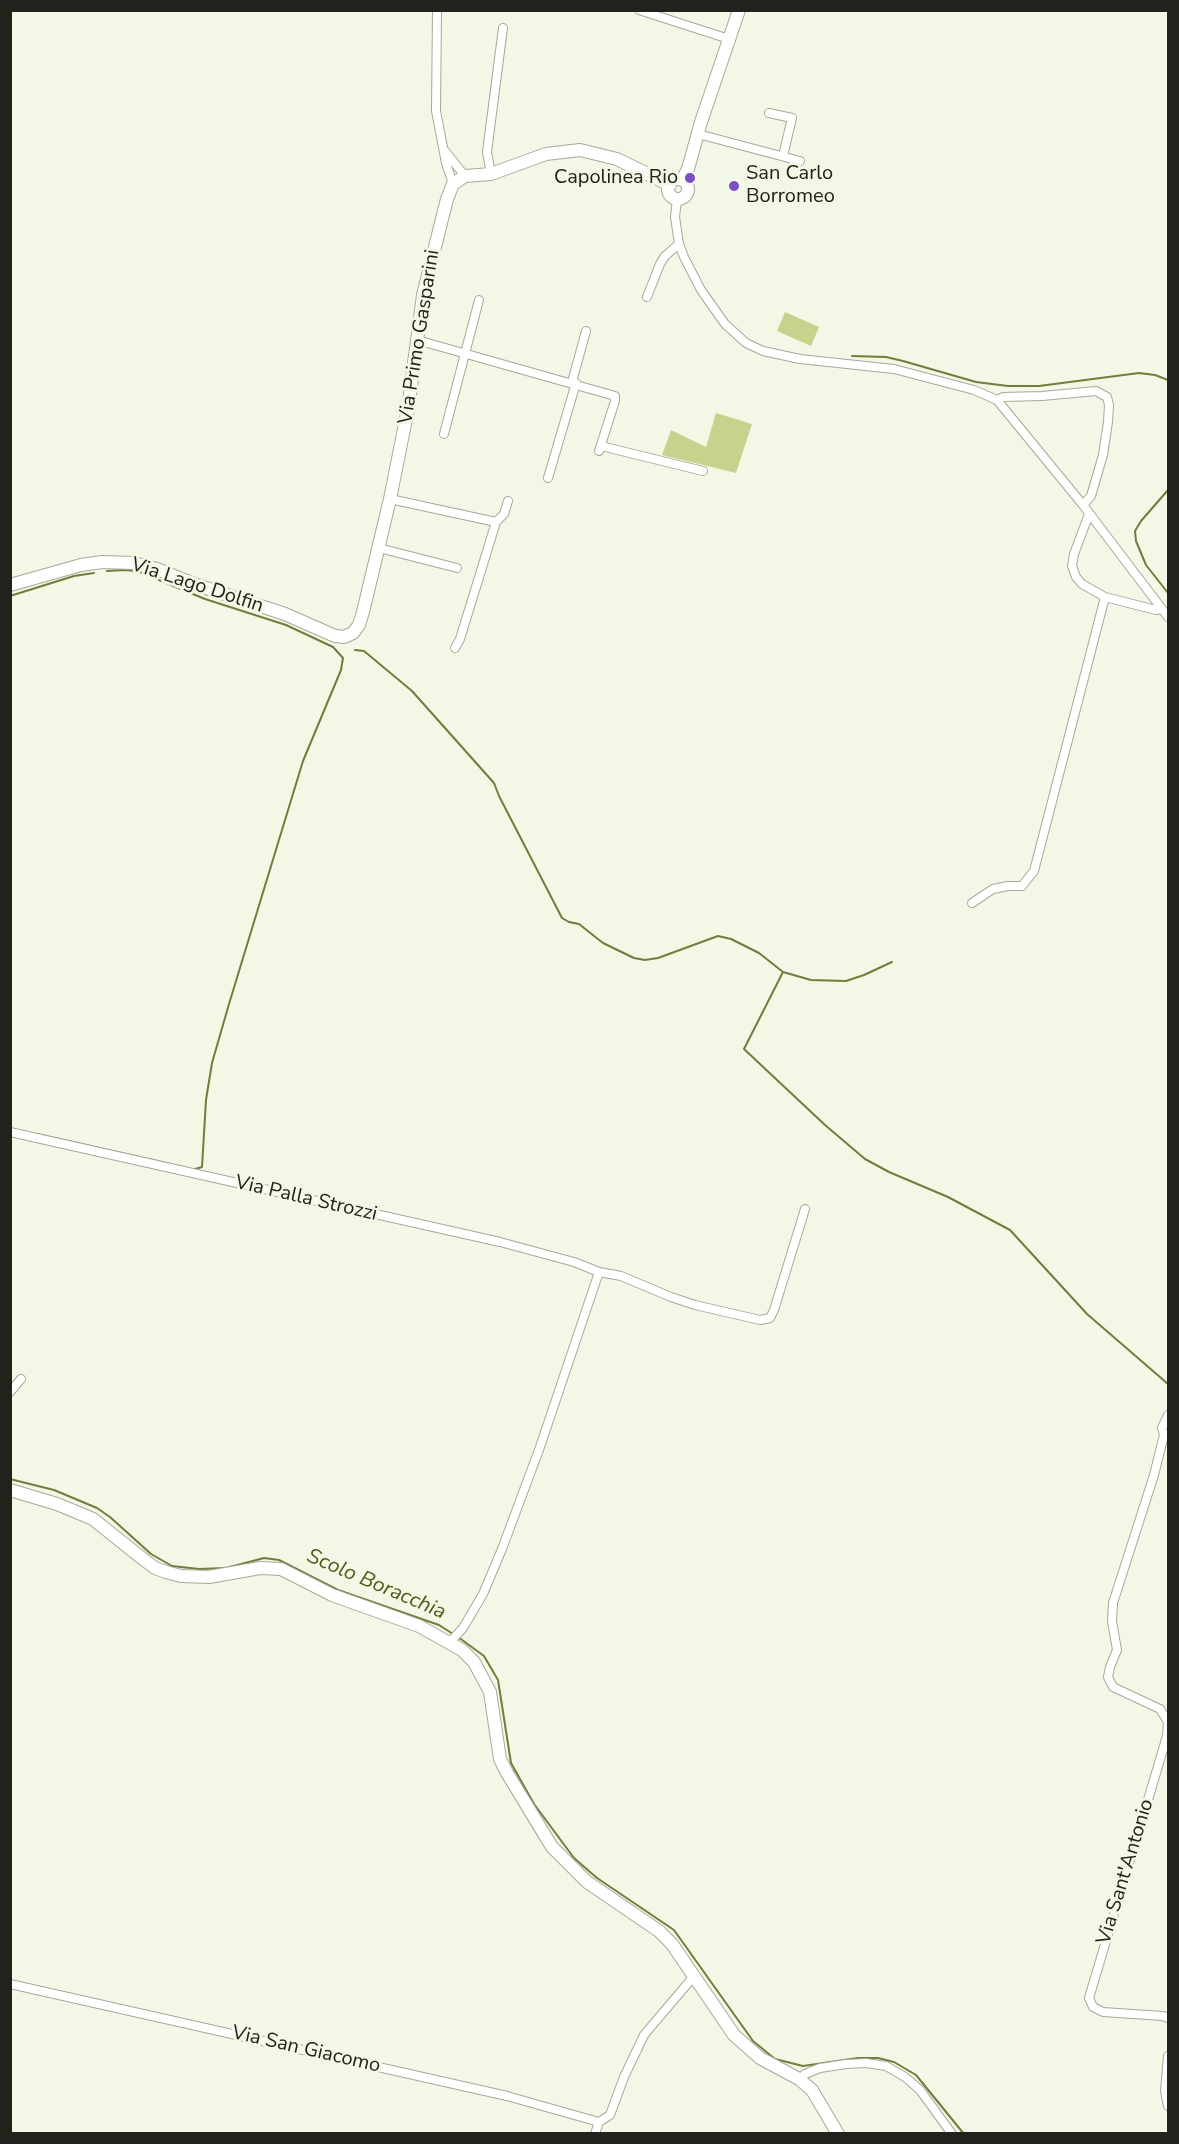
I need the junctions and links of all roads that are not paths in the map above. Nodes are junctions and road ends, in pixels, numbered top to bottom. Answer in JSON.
{"nodes":[{"id":1,"x":437,"y":10,"type":"edge"},
{"id":2,"x":639,"y":10,"type":"edge"},
{"id":3,"x":740,"y":10,"type":"edge"},
{"id":4,"x":503,"y":28,"type":"dead end"},
{"id":5,"x":729,"y":39,"type":"junction"},
{"id":6,"x":769,"y":113,"type":"dead end"},
{"id":7,"x":698,"y":134,"type":"junction"},
{"id":8,"x":444,"y":149,"type":"junction"},
{"id":9,"x":783,"y":156,"type":"junction"},
{"id":10,"x":800,"y":161,"type":"dead end"},
{"id":11,"x":491,"y":174,"type":"junction"},
{"id":12,"x":465,"y":176,"type":"junction"},
{"id":13,"x":676,"y":182,"type":"junction"},
{"id":14,"x":453,"y":184,"type":"junction"},
{"id":15,"x":677,"y":199,"type":"joint"},
{"id":16,"x":679,"y":244,"type":"junction"},
{"id":17,"x":647,"y":297,"type":"dead end"},
{"id":18,"x":479,"y":300,"type":"dead end"},
{"id":19,"x":586,"y":331,"type":"dead end"},
{"id":20,"x":417,"y":340,"type":"junction"},
{"id":21,"x":466,"y":353,"type":"junction"},
{"id":22,"x":574,"y":383,"type":"junction"},
{"id":23,"x":997,"y":400,"type":"junction"},
{"id":24,"x":444,"y":434,"type":"dead end"},
{"id":25,"x":703,"y":471,"type":"dead end"},
{"id":26,"x":548,"y":478,"type":"dead end"},
{"id":27,"x":390,"y":499,"type":"junction"},
{"id":28,"x":508,"y":501,"type":"dead end"},
{"id":29,"x":1083,"y":505,"type":"junction"},
{"id":30,"x":1089,"y":514,"type":"junction"},
{"id":31,"x":496,"y":522,"type":"junction"},
{"id":32,"x":379,"y":548,"type":"junction"},
{"id":33,"x":457,"y":568,"type":"dead end"},
{"id":34,"x":10,"y":585,"type":"edge"},
{"id":35,"x":1105,"y":597,"type":"junction"},
{"id":36,"x":1162,"y":609,"type":"junction"},
{"id":37,"x":1168,"y":617,"type":"edge"},
{"id":38,"x":344,"y":637,"type":"joint"},
{"id":39,"x":455,"y":648,"type":"dead end"},
{"id":40,"x":972,"y":903,"type":"dead end"},
{"id":41,"x":10,"y":1132,"type":"edge"},
{"id":42,"x":805,"y":1209,"type":"dead end"},
{"id":43,"x":599,"y":1272,"type":"junction"},
{"id":44,"x":21,"y":1380,"type":"dead end"},
{"id":45,"x":10,"y":1392,"type":"edge"},
{"id":46,"x":1168,"y":1415,"type":"edge"},
{"id":47,"x":10,"y":1490,"type":"edge"},
{"id":48,"x":452,"y":1639,"type":"junction"},
{"id":49,"x":694,"y":1976,"type":"junction"},
{"id":50,"x":10,"y":1984,"type":"edge"},
{"id":51,"x":1168,"y":2018,"type":"edge"},
{"id":52,"x":1168,"y":2056,"type":"edge"},
{"id":53,"x":799,"y":2079,"type":"junction"},
{"id":54,"x":1168,"y":2106,"type":"edge"},
{"id":55,"x":599,"y":2122,"type":"junction"},
{"id":56,"x":836,"y":2130,"type":"edge"},
{"id":57,"x":595,"y":2133,"type":"edge"},
{"id":58,"x":952,"y":2133,"type":"edge"}],
"edges":[{"from":1,"to":8,"type":"street"},
{"from":2,"to":5,"type":"street"},
{"from":3,"to":5,"type":"street"},
{"from":4,"to":11,"type":"street"},
{"from":5,"to":7,"type":"street"},
{"from":6,"to":9,"type":"street"},
{"from":7,"to":9,"type":"street"},
{"from":7,"to":13,"type":"street"},
{"from":8,"to":12,"type":"street"},
{"from":8,"to":14,"type":"street"},
{"from":9,"to":10,"type":"street"},
{"from":11,"to":12,"type":"street"},
{"from":11,"to":13,"type":"street"},
{"from":12,"to":14,"type":"street"},
{"from":13,"to":15,"type":"street"},
{"from":14,"to":20,"type":"street","name":"Via Primo Gasparini"},
{"from":15,"to":16,"type":"street"},
{"from":16,"to":17,"type":"street"},
{"from":16,"to":23,"type":"street"},
{"from":18,"to":21,"type":"street"},
{"from":19,"to":22,"type":"street"},
{"from":20,"to":21,"type":"street"},
{"from":20,"to":27,"type":"street","name":"Via Primo Gasparini"},
{"from":21,"to":22,"type":"street"},
{"from":21,"to":24,"type":"street"},
{"from":22,"to":25,"type":"street"},
{"from":22,"to":26,"type":"street"},
{"from":23,"to":29,"type":"street"},
{"from":23,"to":29,"type":"street"},
{"from":27,"to":31,"type":"street"},
{"from":27,"to":32,"type":"street","name":"Via Primo Gasparini"},
{"from":28,"to":31,"type":"street"},
{"from":29,"to":30,"type":"street"},
{"from":30,"to":35,"type":"street"},
{"from":30,"to":36,"type":"street"},
{"from":31,"to":39,"type":"street"},
{"from":32,"to":33,"type":"street"},
{"from":32,"to":38,"type":"street","name":"Via Primo Gasparini"},
{"from":34,"to":38,"type":"street","name":"Via Lago Dolfin"},
{"from":35,"to":36,"type":"street"},
{"from":35,"to":40,"type":"street"},
{"from":36,"to":37,"type":"street"},
{"from":41,"to":43,"type":"street","name":"Via Palla Strozzi"},
{"from":42,"to":43,"type":"street","name":"Via Palla Strozzi"},
{"from":43,"to":48,"type":"street"},
{"from":44,"to":45,"type":"street"},
{"from":46,"to":51,"type":"street","name":"Via Sant'Antonio"},
{"from":47,"to":48,"type":"street"},
{"from":48,"to":49,"type":"street"},
{"from":49,"to":53,"type":"street"},
{"from":49,"to":55,"type":"street"},
{"from":50,"to":55,"type":"street","name":"Via San Giacomo"},
{"from":52,"to":54,"type":"street"},
{"from":53,"to":56,"type":"street"},
{"from":53,"to":58,"type":"street"},
{"from":55,"to":57,"type":"street"}]}
